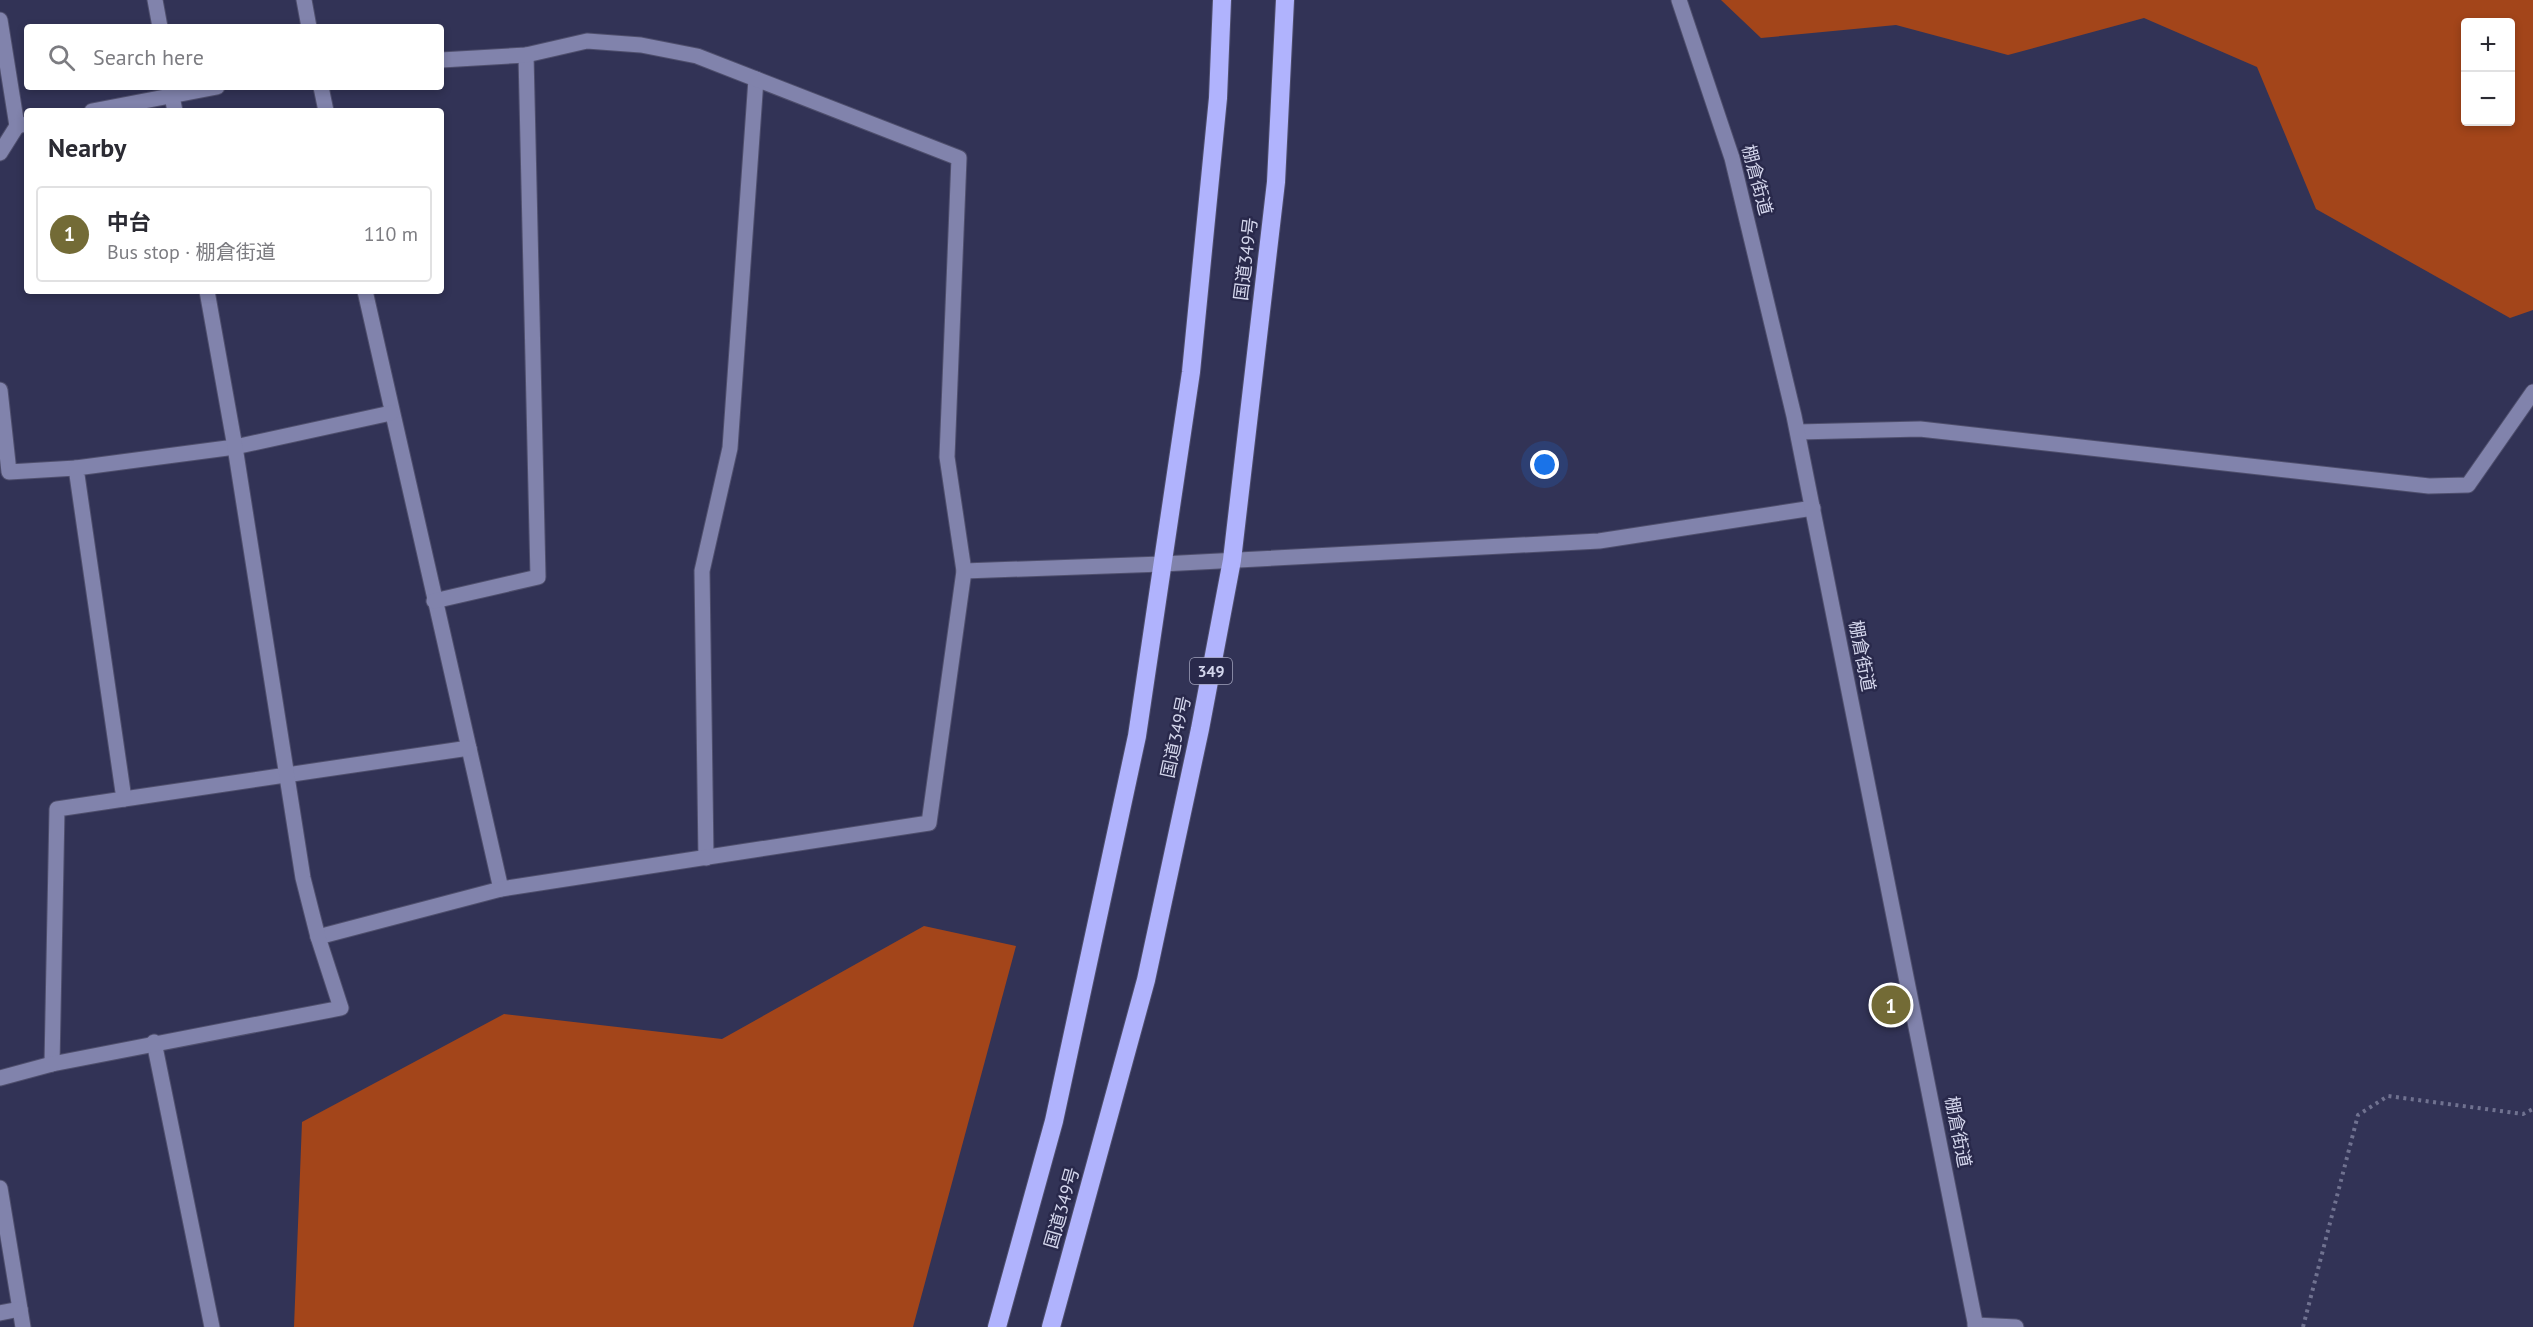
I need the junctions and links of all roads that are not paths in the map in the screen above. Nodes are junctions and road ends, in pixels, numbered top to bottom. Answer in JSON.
{"nodes":[{"id":1,"x":155,"y":0,"type":"edge"},
{"id":2,"x":304,"y":0,"type":"edge"},
{"id":3,"x":1222,"y":0,"type":"edge"},
{"id":4,"x":1285,"y":0,"type":"edge"},
{"id":5,"x":1679,"y":0,"type":"edge"},
{"id":6,"x":0,"y":21,"type":"edge"},
{"id":7,"x":159,"y":24,"type":"edge"},
{"id":8,"x":308,"y":24,"type":"edge"},
{"id":9,"x":526,"y":55,"type":"junction"},
{"id":10,"x":444,"y":60,"type":"edge"},
{"id":11,"x":756,"y":79,"type":"junction"},
{"id":12,"x":205,"y":90,"type":"edge"},
{"id":13,"x":322,"y":90,"type":"edge"},
{"id":14,"x":172,"y":98,"type":"edge"},
{"id":15,"x":110,"y":108,"type":"edge"},
{"id":16,"x":325,"y":108,"type":"edge"},
{"id":17,"x":22,"y":125,"type":"edge"},
{"id":18,"x":0,"y":153,"type":"edge"},
{"id":19,"x":208,"y":294,"type":"edge"},
{"id":20,"x":366,"y":294,"type":"edge"},
{"id":21,"x":0,"y":390,"type":"edge"},
{"id":22,"x":2533,"y":392,"type":"edge"},
{"id":23,"x":391,"y":413,"type":"junction"},
{"id":24,"x":1798,"y":432,"type":"junction"},
{"id":25,"x":235,"y":447,"type":"junction"},
{"id":26,"x":76,"y":468,"type":"junction"},
{"id":27,"x":1814,"y":508,"type":"junction"},
{"id":28,"x":1232,"y":560,"type":"junction"},
{"id":29,"x":1162,"y":564,"type":"junction"},
{"id":30,"x":964,"y":571,"type":"junction"},
{"id":31,"x":434,"y":601,"type":"junction"},
{"id":32,"x":469,"y":748,"type":"junction"},
{"id":33,"x":287,"y":776,"type":"junction"},
{"id":34,"x":124,"y":799,"type":"junction"},
{"id":35,"x":706,"y":858,"type":"junction"},
{"id":36,"x":501,"y":889,"type":"junction"},
{"id":37,"x":318,"y":938,"type":"junction"},
{"id":38,"x":154,"y":1042,"type":"junction"},
{"id":39,"x":52,"y":1064,"type":"junction"},
{"id":40,"x":0,"y":1078,"type":"edge"},
{"id":41,"x":0,"y":1188,"type":"edge"},
{"id":42,"x":20,"y":1308,"type":"junction"},
{"id":43,"x":0,"y":1313,"type":"edge"},
{"id":44,"x":1975,"y":1326,"type":"edge"},
{"id":45,"x":23,"y":1327,"type":"edge"},
{"id":46,"x":212,"y":1327,"type":"edge"},
{"id":47,"x":997,"y":1327,"type":"edge"},
{"id":48,"x":1050,"y":1327,"type":"edge"},
{"id":49,"x":2016,"y":1327,"type":"edge"}],
"edges":[{"from":1,"to":7,"type":"street"},
{"from":2,"to":8,"type":"street"},
{"from":3,"to":29,"type":"highway","name":"国道349号"},
{"from":4,"to":28,"type":"highway","name":"国道349号","number":"349"},
{"from":5,"to":24,"type":"street","name":"棚倉街道"},
{"from":6,"to":17,"type":"street"},
{"from":9,"to":10,"type":"street"},
{"from":9,"to":11,"type":"street"},
{"from":9,"to":31,"type":"street"},
{"from":11,"to":30,"type":"street"},
{"from":11,"to":35,"type":"street"},
{"from":12,"to":14,"type":"street"},
{"from":13,"to":16,"type":"street"},
{"from":14,"to":15,"type":"street"},
{"from":17,"to":18,"type":"street"},
{"from":19,"to":25,"type":"street"},
{"from":20,"to":23,"type":"street"},
{"from":21,"to":26,"type":"street"},
{"from":22,"to":24,"type":"street"},
{"from":23,"to":25,"type":"street"},
{"from":23,"to":31,"type":"street"},
{"from":24,"to":27,"type":"street","name":"棚倉街道"},
{"from":25,"to":26,"type":"street"},
{"from":25,"to":33,"type":"street"},
{"from":26,"to":34,"type":"street"},
{"from":27,"to":28,"type":"street"},
{"from":27,"to":44,"type":"street","name":"棚倉街道"},
{"from":28,"to":29,"type":"street"},
{"from":28,"to":48,"type":"highway","name":"国道349号","number":"349"},
{"from":29,"to":30,"type":"street"},
{"from":29,"to":47,"type":"highway","name":"国道349号"},
{"from":30,"to":35,"type":"street"},
{"from":31,"to":32,"type":"street"},
{"from":32,"to":33,"type":"street"},
{"from":32,"to":36,"type":"street"},
{"from":33,"to":34,"type":"street"},
{"from":33,"to":37,"type":"street"},
{"from":34,"to":39,"type":"street"},
{"from":35,"to":36,"type":"street"},
{"from":36,"to":37,"type":"street"},
{"from":37,"to":38,"type":"street"},
{"from":38,"to":39,"type":"street"},
{"from":38,"to":46,"type":"street"},
{"from":39,"to":40,"type":"street"},
{"from":41,"to":42,"type":"street"},
{"from":42,"to":43,"type":"street"},
{"from":42,"to":45,"type":"street"},
{"from":44,"to":49,"type":"street"}]}
